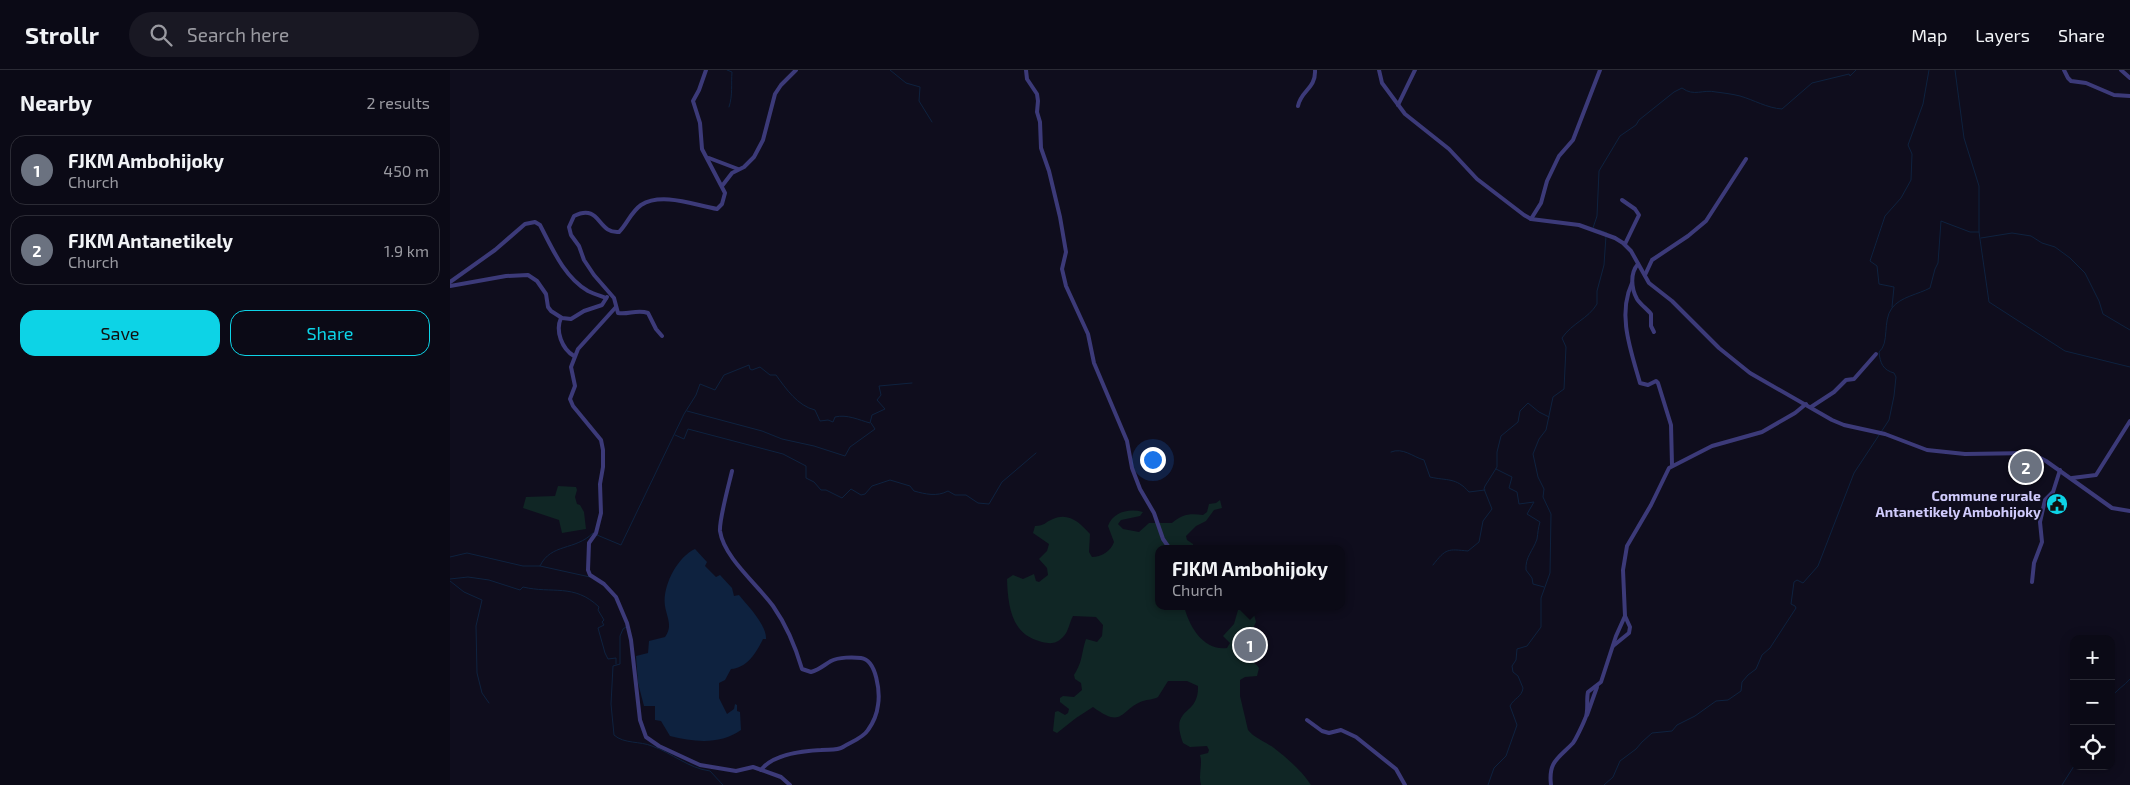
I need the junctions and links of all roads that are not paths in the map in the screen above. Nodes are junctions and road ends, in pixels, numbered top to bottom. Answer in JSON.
{"nodes":[{"id":1,"x":706,"y":70,"type":"edge"},
{"id":2,"x":796,"y":70,"type":"edge"},
{"id":3,"x":1026,"y":70,"type":"edge"},
{"id":4,"x":1315,"y":70,"type":"edge"},
{"id":5,"x":1379,"y":70,"type":"edge"},
{"id":6,"x":1415,"y":70,"type":"edge"},
{"id":7,"x":1600,"y":70,"type":"edge"},
{"id":8,"x":2064,"y":70,"type":"edge"},
{"id":9,"x":2121,"y":70,"type":"edge"},
{"id":10,"x":2130,"y":78,"type":"edge"},
{"id":11,"x":2130,"y":96,"type":"edge"},
{"id":12,"x":1398,"y":105,"type":"junction"},
{"id":13,"x":1298,"y":106,"type":"dead end"},
{"id":14,"x":708,"y":157,"type":"junction"},
{"id":15,"x":1746,"y":160,"type":"dead end"},
{"id":16,"x":739,"y":169,"type":"junction"},
{"id":17,"x":722,"y":186,"type":"junction"},
{"id":18,"x":1622,"y":200,"type":"dead end"},
{"id":19,"x":1531,"y":219,"type":"junction"},
{"id":20,"x":1625,"y":244,"type":"junction"},
{"id":21,"x":1638,"y":264,"type":"junction"},
{"id":22,"x":1645,"y":274,"type":"junction"},
{"id":23,"x":450,"y":282,"type":"edge"},
{"id":24,"x":1632,"y":283,"type":"junction"},
{"id":25,"x":450,"y":286,"type":"edge"},
{"id":26,"x":610,"y":294,"type":"junction"},
{"id":27,"x":606,"y":298,"type":"junction"},
{"id":28,"x":616,"y":307,"type":"junction"},
{"id":29,"x":561,"y":318,"type":"junction"},
{"id":30,"x":1654,"y":332,"type":"dead end"},
{"id":31,"x":662,"y":336,"type":"dead end"},
{"id":32,"x":1876,"y":354,"type":"dead end"},
{"id":33,"x":574,"y":356,"type":"junction"},
{"id":34,"x":1806,"y":404,"type":"junction"},
{"id":35,"x":1811,"y":407,"type":"junction"},
{"id":36,"x":2130,"y":421,"type":"edge"},
{"id":37,"x":1672,"y":465,"type":"junction"},
{"id":38,"x":2060,"y":470,"type":"junction"},
{"id":39,"x":732,"y":471,"type":"dead end"},
{"id":40,"x":2072,"y":478,"type":"junction"},
{"id":41,"x":2130,"y":511,"type":"edge"},
{"id":42,"x":1167,"y":545,"type":"edge"},
{"id":43,"x":2032,"y":582,"type":"dead end"},
{"id":44,"x":1625,"y":616,"type":"junction"},
{"id":45,"x":1613,"y":646,"type":"junction"},
{"id":46,"x":1308,"y":720,"type":"dead end"},
{"id":47,"x":761,"y":770,"type":"junction"},
{"id":48,"x":790,"y":785,"type":"edge"},
{"id":49,"x":1405,"y":785,"type":"edge"},
{"id":50,"x":1551,"y":785,"type":"edge"}],
"edges":[{"from":1,"to":14,"type":"street"},
{"from":2,"to":16,"type":"street"},
{"from":3,"to":42,"type":"street"},
{"from":4,"to":13,"type":"street"},
{"from":5,"to":12,"type":"street"},
{"from":6,"to":12,"type":"street"},
{"from":7,"to":19,"type":"street"},
{"from":8,"to":11,"type":"street"},
{"from":9,"to":10,"type":"street"},
{"from":12,"to":19,"type":"street"},
{"from":14,"to":16,"type":"street"},
{"from":14,"to":17,"type":"street"},
{"from":15,"to":22,"type":"street"},
{"from":16,"to":17,"type":"street"},
{"from":17,"to":26,"type":"street"},
{"from":18,"to":20,"type":"street"},
{"from":19,"to":20,"type":"street"},
{"from":20,"to":21,"type":"street"},
{"from":21,"to":22,"type":"street"},
{"from":21,"to":24,"type":"street"},
{"from":22,"to":34,"type":"street"},
{"from":23,"to":27,"type":"street"},
{"from":24,"to":30,"type":"street"},
{"from":24,"to":37,"type":"street"},
{"from":25,"to":29,"type":"street"},
{"from":26,"to":27,"type":"street"},
{"from":26,"to":28,"type":"street"},
{"from":27,"to":29,"type":"street"},
{"from":28,"to":31,"type":"street"},
{"from":28,"to":33,"type":"street"},
{"from":29,"to":33,"type":"street"},
{"from":32,"to":35,"type":"street"},
{"from":33,"to":47,"type":"street"},
{"from":34,"to":35,"type":"street"},
{"from":34,"to":37,"type":"street"},
{"from":35,"to":38,"type":"street"},
{"from":36,"to":40,"type":"street"},
{"from":37,"to":44,"type":"street"},
{"from":38,"to":40,"type":"street"},
{"from":38,"to":43,"type":"street"},
{"from":39,"to":47,"type":"street"},
{"from":40,"to":41,"type":"street"},
{"from":44,"to":45,"type":"street"},
{"from":44,"to":45,"type":"street"},
{"from":45,"to":50,"type":"street"},
{"from":46,"to":49,"type":"street"},
{"from":47,"to":48,"type":"street"}]}
